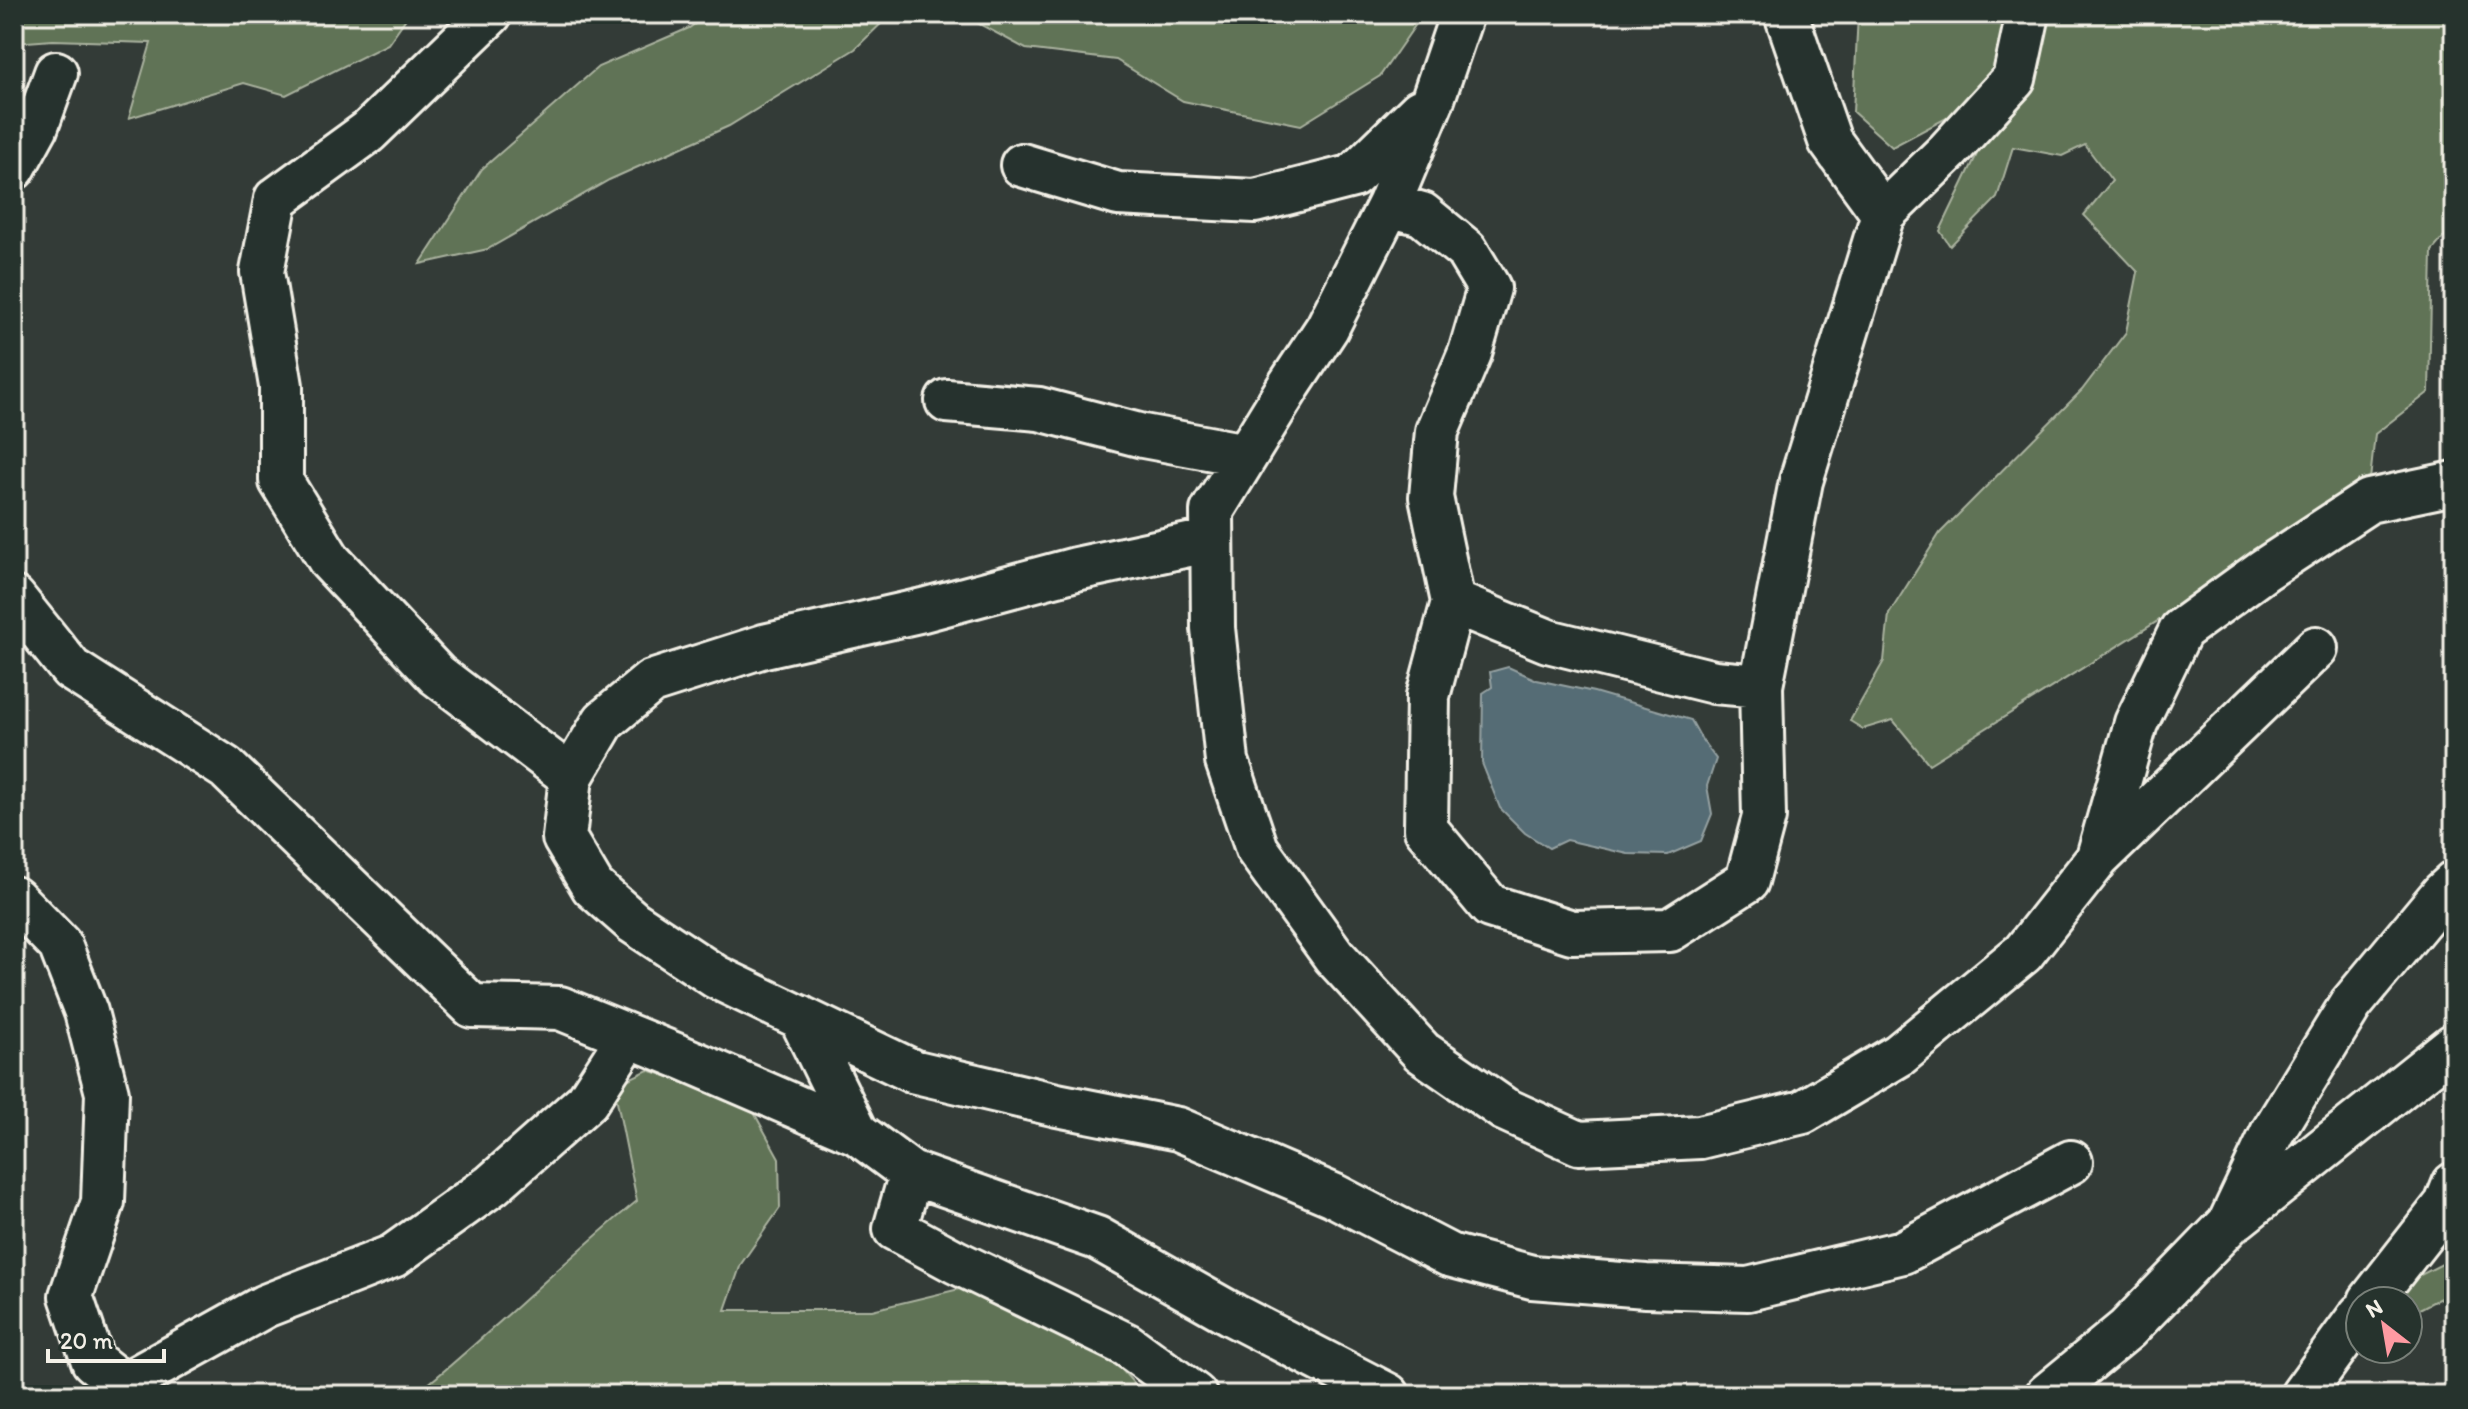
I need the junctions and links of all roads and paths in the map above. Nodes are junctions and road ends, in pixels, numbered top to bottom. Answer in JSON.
{"nodes":[{"id":1,"x":490,"y":14,"type":"edge"},
{"id":2,"x":1462,"y":14,"type":"edge"},
{"id":3,"x":1786,"y":14,"type":"edge"},
{"id":4,"x":2028,"y":14,"type":"edge"},
{"id":5,"x":56,"y":73,"type":"dead end"},
{"id":6,"x":1433,"y":99,"type":"junction"},
{"id":7,"x":1022,"y":165,"type":"dead end"},
{"id":8,"x":14,"y":168,"type":"edge"},
{"id":9,"x":1389,"y":205,"type":"junction"},
{"id":10,"x":1883,"y":214,"type":"junction"},
{"id":11,"x":947,"y":401,"type":"dead end"},
{"id":12,"x":1246,"y":455,"type":"junction"},
{"id":13,"x":2454,"y":483,"type":"edge"},
{"id":14,"x":1212,"y":540,"type":"junction"},
{"id":15,"x":14,"y":598,"type":"edge"},
{"id":16,"x":1453,"y":602,"type":"junction"},
{"id":17,"x":2316,"y":648,"type":"dead end"},
{"id":18,"x":1761,"y":686,"type":"junction"},
{"id":19,"x":571,"y":777,"type":"junction"},
{"id":20,"x":2098,"y":858,"type":"junction"},
{"id":21,"x":2454,"y":883,"type":"edge"},
{"id":22,"x":14,"y":898,"type":"edge"},
{"id":23,"x":800,"y":1017,"type":"junction"},
{"id":24,"x":629,"y":1036,"type":"junction"},
{"id":25,"x":2454,"y":1045,"type":"edge"},
{"id":26,"x":857,"y":1133,"type":"junction"},
{"id":27,"x":2071,"y":1162,"type":"dead end"},
{"id":28,"x":911,"y":1173,"type":"junction"},
{"id":29,"x":2454,"y":1184,"type":"edge"},
{"id":30,"x":2229,"y":1224,"type":"junction"},
{"id":31,"x":2383,"y":1285,"type":"edge"},
{"id":32,"x":2344,"y":1337,"type":"edge"},
{"id":33,"x":116,"y":1390,"type":"edge"},
{"id":34,"x":1195,"y":1395,"type":"edge"},
{"id":35,"x":1388,"y":1395,"type":"edge"},
{"id":36,"x":2047,"y":1395,"type":"edge"},
{"id":37,"x":2302,"y":1395,"type":"edge"}],
"edges":[{"from":1,"to":19,"type":"lane"},
{"from":2,"to":6,"type":"lane"},
{"from":3,"to":10,"type":"lane"},
{"from":4,"to":10,"type":"lane"},
{"from":5,"to":8,"type":"lane"},
{"from":6,"to":7,"type":"lane"},
{"from":6,"to":9,"type":"lane"},
{"from":9,"to":12,"type":"lane"},
{"from":9,"to":16,"type":"lane"},
{"from":10,"to":18,"type":"lane"},
{"from":11,"to":12,"type":"lane"},
{"from":12,"to":14,"type":"lane"},
{"from":13,"to":20,"type":"lane"},
{"from":14,"to":19,"type":"lane"},
{"from":14,"to":20,"type":"lane"},
{"from":15,"to":24,"type":"lane"},
{"from":16,"to":18,"type":"lane"},
{"from":16,"to":18,"type":"lane"},
{"from":17,"to":20,"type":"lane"},
{"from":19,"to":23,"type":"lane"},
{"from":21,"to":30,"type":"lane"},
{"from":22,"to":33,"type":"lane"},
{"from":23,"to":26,"type":"lane"},
{"from":23,"to":27,"type":"lane"},
{"from":24,"to":26,"type":"lane"},
{"from":24,"to":33,"type":"lane"},
{"from":25,"to":30,"type":"lane"},
{"from":26,"to":28,"type":"lane"},
{"from":28,"to":34,"type":"lane"},
{"from":28,"to":35,"type":"lane"},
{"from":29,"to":31,"type":"lane"},
{"from":30,"to":36,"type":"lane"},
{"from":32,"to":37,"type":"lane"}]}
